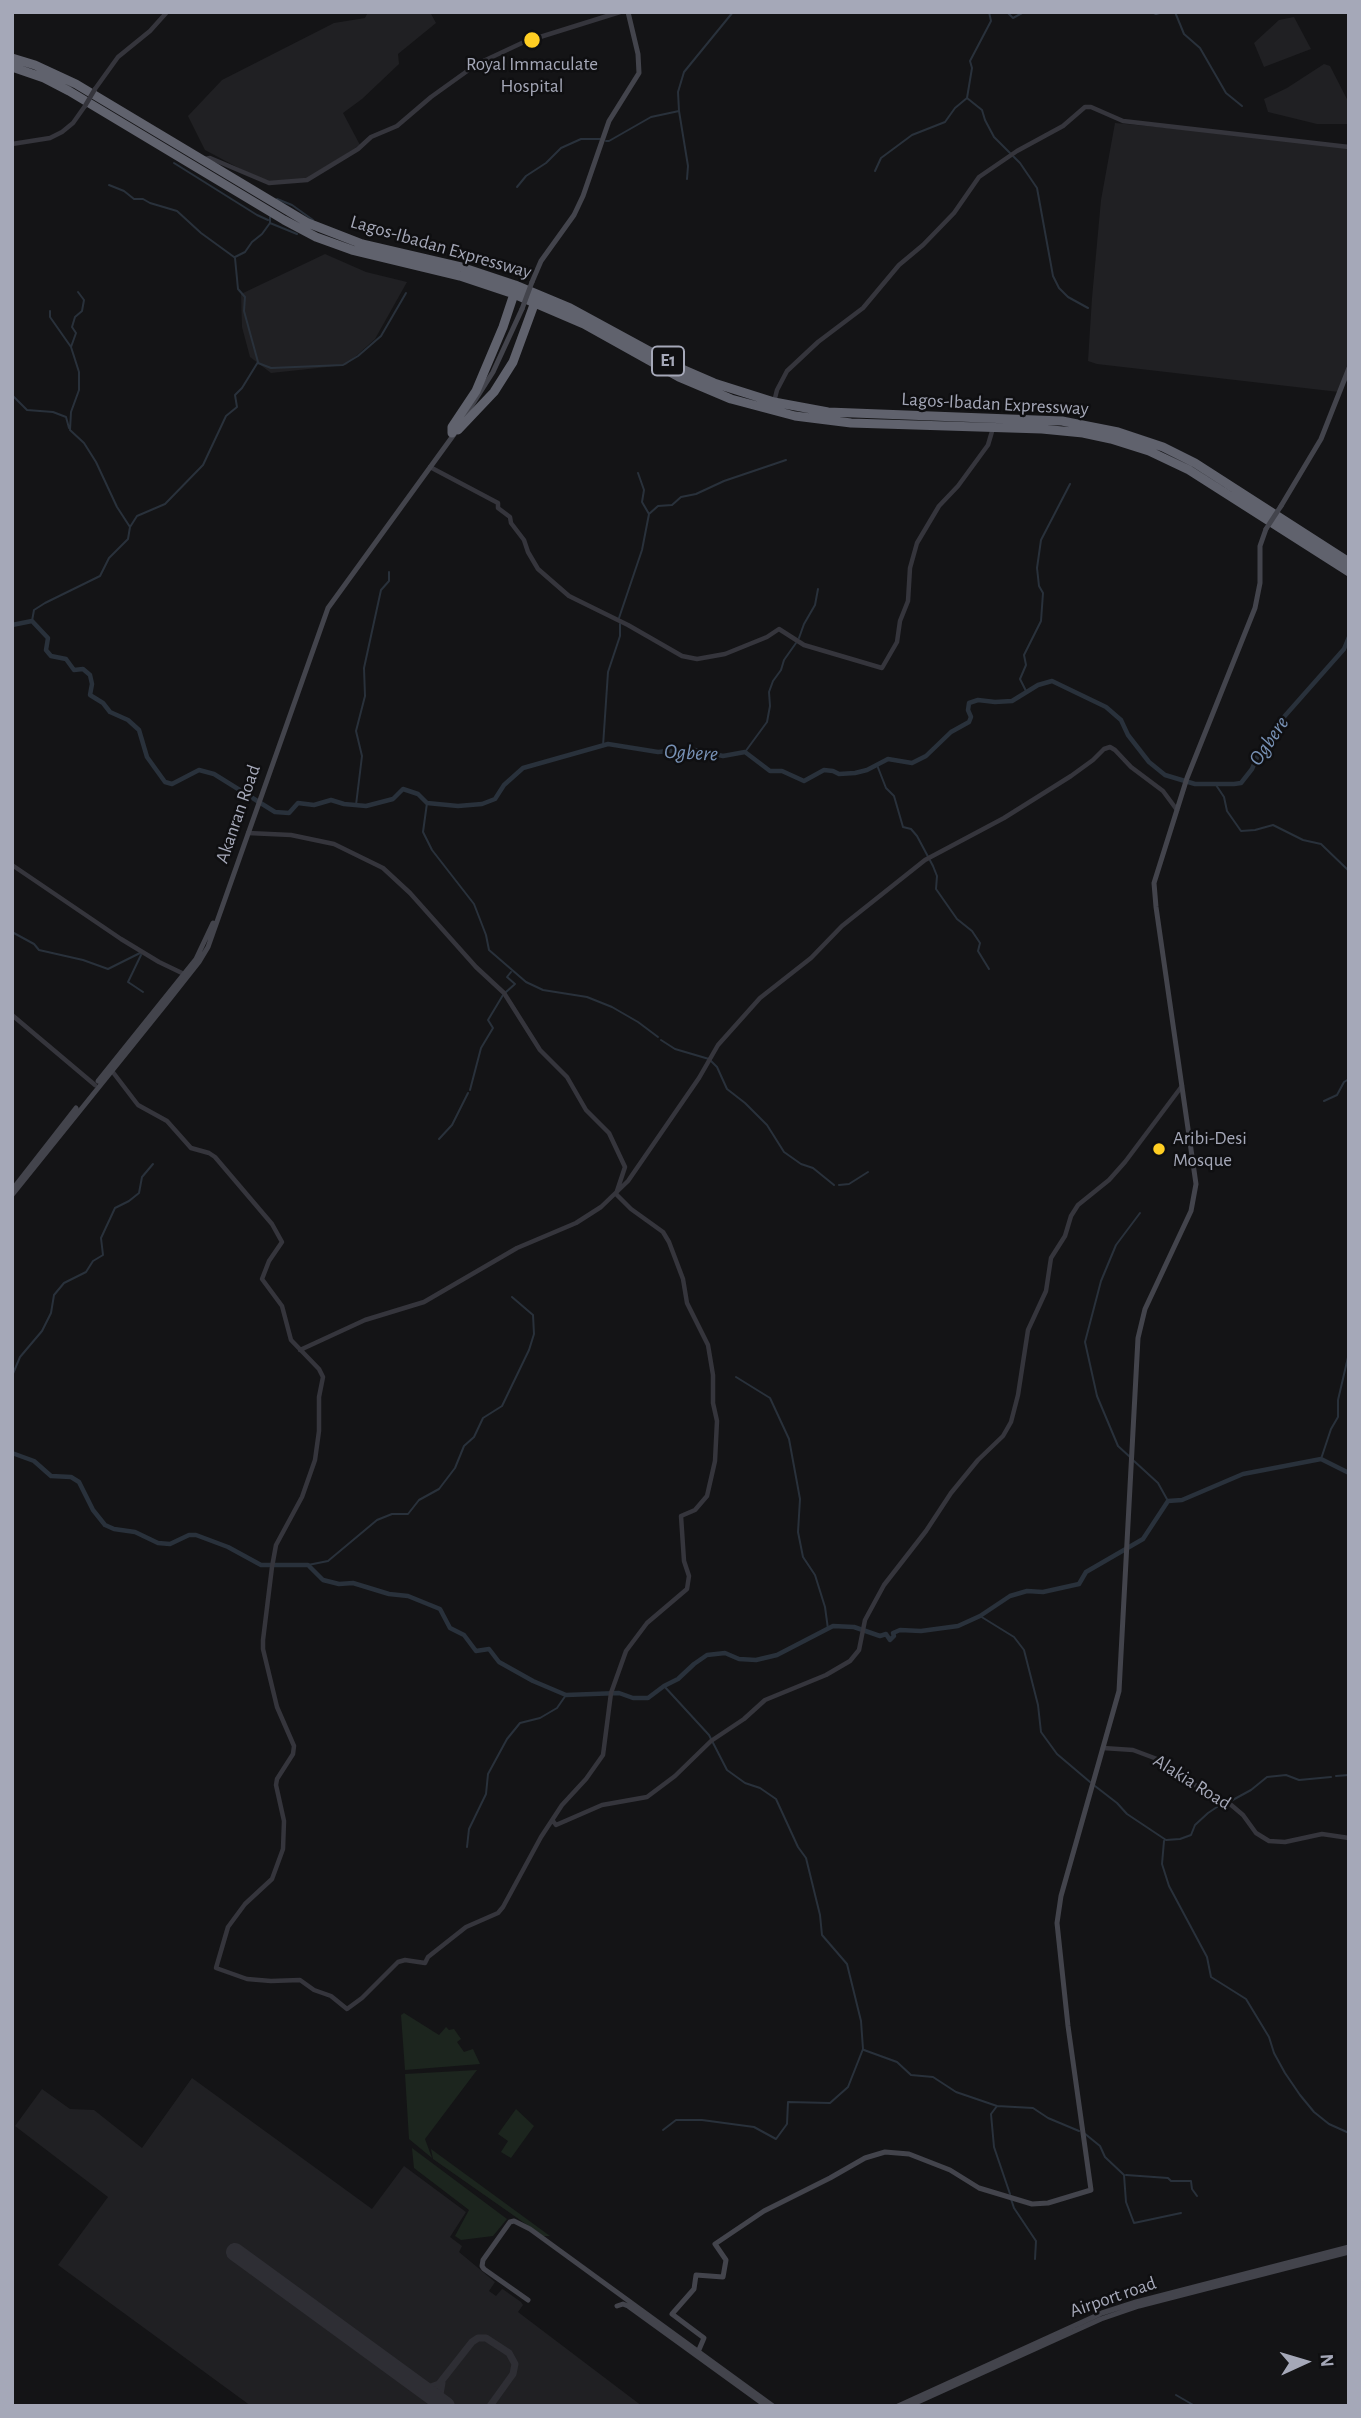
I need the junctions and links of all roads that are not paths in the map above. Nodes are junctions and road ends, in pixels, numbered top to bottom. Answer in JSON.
{"nodes":[{"id":1,"x":167,"y":12,"type":"edge"},
{"id":2,"x":620,"y":12,"type":"edge"},
{"id":3,"x":628,"y":12,"type":"edge"},
{"id":4,"x":12,"y":58,"type":"edge"},
{"id":5,"x":12,"y":67,"type":"edge"},
{"id":6,"x":12,"y":144,"type":"edge"},
{"id":7,"x":1349,"y":147,"type":"edge"},
{"id":8,"x":201,"y":160,"type":"junction"},
{"id":9,"x":514,"y":294,"type":"junction"},
{"id":10,"x":535,"y":302,"type":"junction"},
{"id":11,"x":1349,"y":368,"type":"edge"},
{"id":12,"x":774,"y":402,"type":"junction"},
{"id":13,"x":993,"y":428,"type":"junction"},
{"id":14,"x":457,"y":429,"type":"junction"},
{"id":15,"x":430,"y":467,"type":"junction"},
{"id":16,"x":387,"y":522,"type":"junction"},
{"id":17,"x":1349,"y":562,"type":"edge"},
{"id":18,"x":1349,"y":572,"type":"edge"},
{"id":19,"x":258,"y":800,"type":"junction"},
{"id":20,"x":1177,"y":810,"type":"junction"},
{"id":21,"x":248,"y":833,"type":"junction"},
{"id":22,"x":12,"y":865,"type":"edge"},
{"id":23,"x":184,"y":974,"type":"junction"},
{"id":24,"x":178,"y":985,"type":"junction"},
{"id":25,"x":12,"y":1015,"type":"edge"},
{"id":26,"x":111,"y":1070,"type":"junction"},
{"id":27,"x":95,"y":1085,"type":"junction"},
{"id":28,"x":1182,"y":1086,"type":"junction"},
{"id":29,"x":12,"y":1190,"type":"edge"},
{"id":30,"x":616,"y":1194,"type":"junction"},
{"id":31,"x":12,"y":1195,"type":"edge"},
{"id":32,"x":300,"y":1350,"type":"junction"},
{"id":33,"x":1103,"y":1748,"type":"junction"},
{"id":34,"x":553,"y":1820,"type":"junction"},
{"id":35,"x":1349,"y":1838,"type":"edge"},
{"id":36,"x":1349,"y":2250,"type":"edge"},
{"id":37,"x":618,"y":2294,"type":"junction"},
{"id":38,"x":528,"y":2300,"type":"dead end"},
{"id":39,"x":673,"y":2336,"type":"junction"},
{"id":40,"x":698,"y":2352,"type":"junction"},
{"id":41,"x":937,"y":2391,"type":"junction"},
{"id":42,"x":768,"y":2404,"type":"edge"},
{"id":43,"x":898,"y":2406,"type":"edge"},
{"id":44,"x":909,"y":2406,"type":"edge"}],
"edges":[{"from":1,"to":6,"type":"street","bridge":true},
{"from":2,"to":8,"type":"street"},
{"from":3,"to":14,"type":"main road","name":"Akanran Road","bridge":true},
{"from":4,"to":8,"type":"highway","name":"Lagos-Ibadan Expressway","number":"E1"},
{"from":5,"to":9,"type":"highway","name":"Lagos-Ibadan Expressway","number":"E1"},
{"from":7,"to":12,"type":"street"},
{"from":8,"to":12,"type":"highway","name":"Lagos-Ibadan Expressway","number":"E1"},
{"from":9,"to":10,"type":"highway","name":"Lagos-Ibadan Expressway","number":"E1"},
{"from":9,"to":14,"type":"highway"},
{"from":10,"to":13,"type":"highway","name":"Lagos-Ibadan Expressway","number":"E1"},
{"from":10,"to":14,"type":"highway"},
{"from":11,"to":20,"type":"main road","bridge":true},
{"from":12,"to":17,"type":"highway","name":"Lagos-Ibadan Expressway","number":"E1"},
{"from":13,"to":15,"type":"street"},
{"from":13,"to":18,"type":"highway","name":"Lagos-Ibadan Expressway","number":"E1"},
{"from":14,"to":15,"type":"main road","name":"Akanran Road"},
{"from":14,"to":16,"type":"main road","name":"Akanran Road"},
{"from":15,"to":16,"type":"main road","name":"Akanran Road"},
{"from":16,"to":19,"type":"main road","name":"Akanran Road"},
{"from":19,"to":21,"type":"main road","name":"Akanran Road"},
{"from":19,"to":23,"type":"main road","name":"Akanran Road"},
{"from":20,"to":28,"type":"main road"},
{"from":20,"to":30,"type":"street"},
{"from":21,"to":24,"type":"main road","name":"Akanran Road"},
{"from":21,"to":30,"type":"street"},
{"from":22,"to":23,"type":"street"},
{"from":23,"to":24,"type":"main road","name":"Akanran Road"},
{"from":24,"to":26,"type":"main road","name":"Akanran Road"},
{"from":24,"to":27,"type":"main road","name":"Akanran Road"},
{"from":25,"to":27,"type":"street"},
{"from":26,"to":31,"type":"main road","name":"Akanran Road"},
{"from":26,"to":32,"type":"street"},
{"from":27,"to":29,"type":"main road","name":"Akanran Road"},
{"from":28,"to":33,"type":"main road"},
{"from":28,"to":34,"type":"street"},
{"from":30,"to":32,"type":"street"},
{"from":30,"to":34,"type":"street"},
{"from":32,"to":34,"type":"street"},
{"from":33,"to":35,"type":"street","name":"Alakia Road"},
{"from":33,"to":40,"type":"main road"},
{"from":36,"to":41,"type":"main road","name":"Airport road"},
{"from":37,"to":38,"type":"main road"},
{"from":37,"to":39,"type":"main road"},
{"from":37,"to":39,"type":"main road"},
{"from":39,"to":40,"type":"main road"},
{"from":39,"to":42,"type":"main road"},
{"from":40,"to":42,"type":"main road"},
{"from":41,"to":43,"type":"main road","name":"Airport road"},
{"from":41,"to":44,"type":"main road","name":"Airport road"}]}
